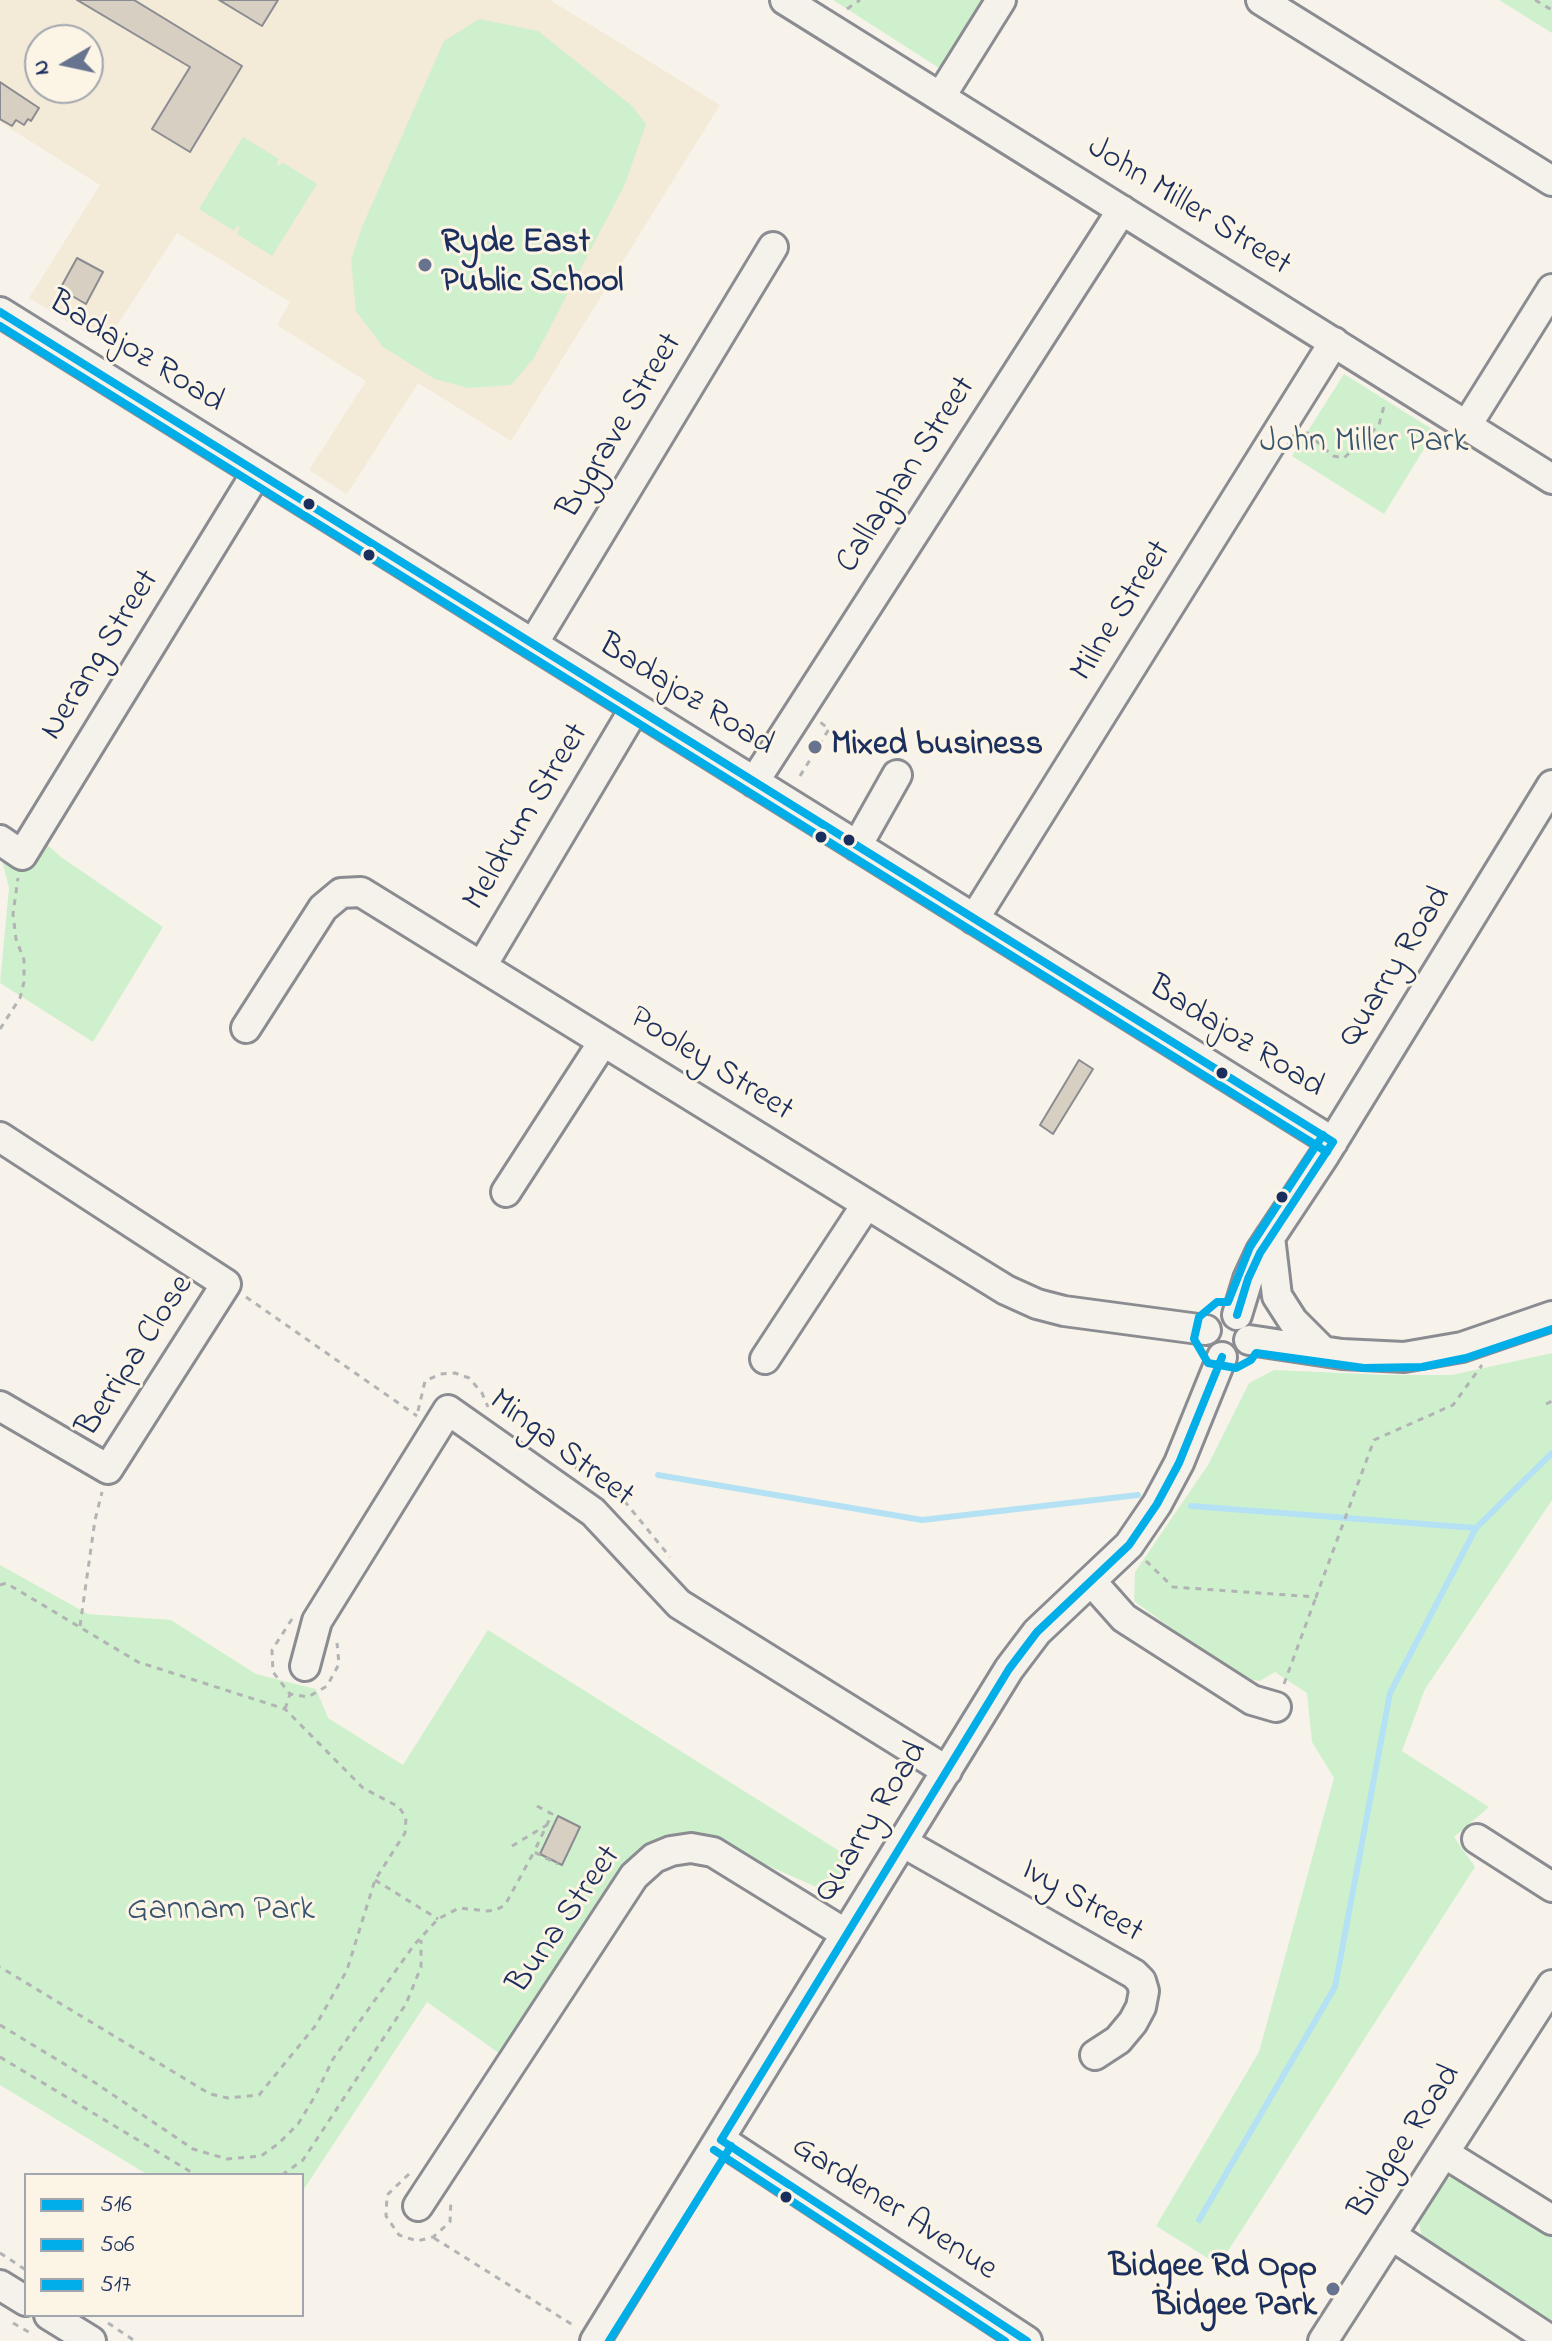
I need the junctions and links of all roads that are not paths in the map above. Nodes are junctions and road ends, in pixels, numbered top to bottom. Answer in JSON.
{"nodes":[{"id":1,"x":785,"y":0,"type":"edge"},
{"id":2,"x":1001,"y":0,"type":"edge"},
{"id":3,"x":1261,"y":0,"type":"edge"},
{"id":4,"x":941,"y":96,"type":"junction"},
{"id":5,"x":1552,"y":181,"type":"edge"},
{"id":6,"x":1122,"y":210,"type":"junction"},
{"id":7,"x":773,"y":247,"type":"dead end"},
{"id":8,"x":1552,"y":289,"type":"edge"},
{"id":9,"x":0,"y":312,"type":"edge"},
{"id":10,"x":1334,"y":342,"type":"junction"},
{"id":11,"x":1467,"y":425,"type":"junction"},
{"id":12,"x":257,"y":472,"type":"junction"},
{"id":13,"x":1552,"y":479,"type":"edge"},
{"id":14,"x":533,"y":644,"type":"junction"},
{"id":15,"x":635,"y":708,"type":"junction"},
{"id":16,"x":897,"y":775,"type":"dead end"},
{"id":17,"x":754,"y":782,"type":"junction"},
{"id":18,"x":1552,"y":785,"type":"edge"},
{"id":19,"x":857,"y":846,"type":"junction"},
{"id":20,"x":11,"y":848,"type":"edge"},
{"id":21,"x":974,"y":919,"type":"junction"},
{"id":22,"x":483,"y":964,"type":"junction"},
{"id":23,"x":246,"y":1028,"type":"dead end"},
{"id":24,"x":603,"y":1042,"type":"junction"},
{"id":25,"x":0,"y":1137,"type":"edge"},
{"id":26,"x":1333,"y":1142,"type":"junction"},
{"id":27,"x":506,"y":1192,"type":"dead end"},
{"id":28,"x":866,"y":1205,"type":"junction"},
{"id":29,"x":1270,"y":1237,"type":"junction"},
{"id":30,"x":1237,"y":1315,"type":"junction"},
{"id":31,"x":1552,"y":1316,"type":"edge"},
{"id":32,"x":1206,"y":1330,"type":"junction"},
{"id":33,"x":1249,"y":1340,"type":"junction"},
{"id":34,"x":1322,"y":1350,"type":"junction"},
{"id":35,"x":1222,"y":1357,"type":"junction"},
{"id":36,"x":765,"y":1359,"type":"dead end"},
{"id":37,"x":0,"y":1406,"type":"edge"},
{"id":38,"x":1092,"y":1582,"type":"junction"},
{"id":39,"x":305,"y":1666,"type":"dead end"},
{"id":40,"x":1276,"y":1707,"type":"road end"},
{"id":41,"x":947,"y":1771,"type":"junction"},
{"id":42,"x":1477,"y":1839,"type":"dead end"},
{"id":43,"x":902,"y":1842,"type":"junction"},
{"id":44,"x":1552,"y":1887,"type":"edge"},
{"id":45,"x":846,"y":1934,"type":"junction"},
{"id":46,"x":1552,"y":1985,"type":"edge"},
{"id":47,"x":1095,"y":2055,"type":"dead end"},
{"id":48,"x":721,"y":2140,"type":"junction"},
{"id":49,"x":1444,"y":2153,"type":"junction"},
{"id":50,"x":418,"y":2206,"type":"dead end"},
{"id":51,"x":1552,"y":2220,"type":"edge"},
{"id":52,"x":1391,"y":2235,"type":"junction"},
{"id":53,"x":0,"y":2285,"type":"edge"},
{"id":54,"x":18,"y":2311,"type":"edge"},
{"id":55,"x":55,"y":2317,"type":"edge"},
{"id":56,"x":100,"y":2332,"type":"edge"},
{"id":57,"x":586,"y":2334,"type":"edge"},
{"id":58,"x":1027,"y":2341,"type":"edge"},
{"id":59,"x":1323,"y":2341,"type":"edge"},
{"id":60,"x":1552,"y":2341,"type":"edge"}],
"edges":[{"from":1,"to":4,"type":"street","name":"John Miller Street"},
{"from":2,"to":4,"type":"street"},
{"from":3,"to":5,"type":"street"},
{"from":4,"to":6,"type":"street","name":"John Miller Street"},
{"from":6,"to":10,"type":"street","name":"John Miller Street"},
{"from":6,"to":17,"type":"street","name":"Callaghan Street"},
{"from":7,"to":14,"type":"street","name":"Bygrave Street"},
{"from":8,"to":11,"type":"street"},
{"from":9,"to":12,"type":"street","name":"Badajoz Road"},
{"from":10,"to":11,"type":"street","name":"John Miller Street"},
{"from":10,"to":21,"type":"street","name":"Milne Street"},
{"from":11,"to":13,"type":"street","name":"John Miller Street"},
{"from":12,"to":14,"type":"street","name":"Badajoz Road"},
{"from":12,"to":20,"type":"street","name":"Nerang Street"},
{"from":14,"to":15,"type":"street","name":"Badajoz Road"},
{"from":15,"to":17,"type":"street","name":"Badajoz Road"},
{"from":15,"to":22,"type":"street","name":"Meldrum Street"},
{"from":16,"to":19,"type":"street"},
{"from":17,"to":19,"type":"street","name":"Badajoz Road"},
{"from":18,"to":26,"type":"street","name":"Quarry Road"},
{"from":19,"to":21,"type":"street","name":"Badajoz Road"},
{"from":21,"to":26,"type":"street","name":"Badajoz Road"},
{"from":22,"to":23,"type":"street","name":"Pooley Street"},
{"from":22,"to":24,"type":"street","name":"Pooley Street"},
{"from":24,"to":27,"type":"street"},
{"from":24,"to":28,"type":"street","name":"Pooley Street"},
{"from":25,"to":37,"type":"street","name":"Berripa Close"},
{"from":26,"to":29,"type":"street","name":"Quarry Road"},
{"from":28,"to":32,"type":"street","name":"Pooley Street"},
{"from":28,"to":36,"type":"street"},
{"from":29,"to":30,"type":"street","name":"Quarry Road"},
{"from":29,"to":34,"type":"street"},
{"from":30,"to":32,"type":"street"},
{"from":30,"to":33,"type":"street"},
{"from":31,"to":34,"type":"street"},
{"from":32,"to":35,"type":"street"},
{"from":33,"to":34,"type":"street"},
{"from":33,"to":35,"type":"street"},
{"from":35,"to":38,"type":"street","name":"Quarry Road"},
{"from":38,"to":40,"type":"street"},
{"from":38,"to":41,"type":"street","name":"Quarry Road"},
{"from":39,"to":41,"type":"street","name":"Minga Street"},
{"from":41,"to":43,"type":"street","name":"Quarry Road"},
{"from":42,"to":44,"type":"street"},
{"from":43,"to":45,"type":"street","name":"Quarry Road"},
{"from":43,"to":47,"type":"street","name":"Ivy Street"},
{"from":45,"to":48,"type":"street","name":"Quarry Road"},
{"from":45,"to":50,"type":"street","name":"Buna Street"},
{"from":46,"to":49,"type":"street","name":"Bidgee Road"},
{"from":48,"to":57,"type":"street","name":"Quarry Road"},
{"from":48,"to":58,"type":"street","name":"Gardener Avenue"},
{"from":49,"to":51,"type":"street"},
{"from":49,"to":52,"type":"street","name":"Bidgee Road"},
{"from":52,"to":59,"type":"street","name":"Bidgee Road"},
{"from":52,"to":60,"type":"street"},
{"from":53,"to":54,"type":"street"},
{"from":55,"to":56,"type":"street"}]}
